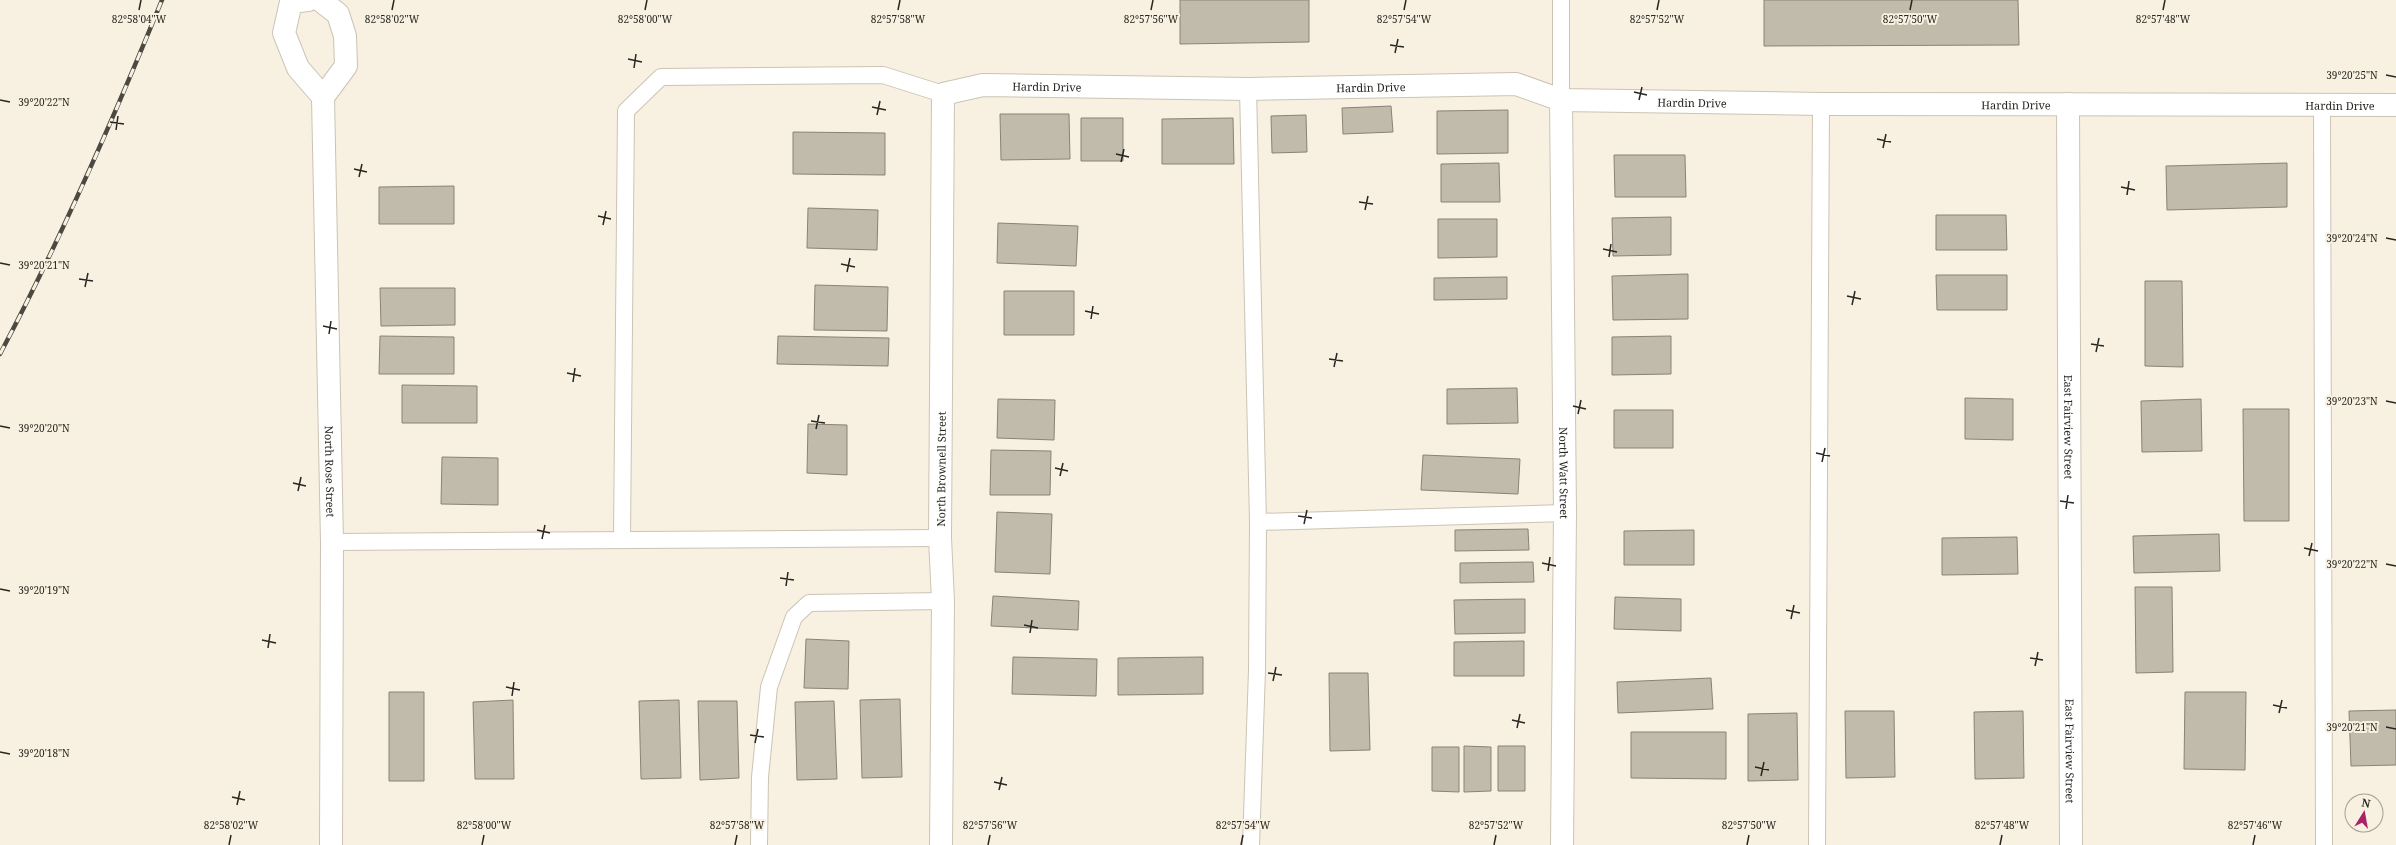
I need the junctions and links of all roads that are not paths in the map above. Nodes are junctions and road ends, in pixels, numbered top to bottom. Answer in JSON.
{"nodes":[{"id":1,"x":308,"y":0,"type":"edge"},
{"id":2,"x":320,"y":0,"type":"edge"},
{"id":3,"x":1561,"y":0,"type":"edge"},
{"id":4,"x":1248,"y":89,"type":"junction"},
{"id":5,"x":943,"y":94,"type":"junction"},
{"id":6,"x":323,"y":97,"type":"junction"},
{"id":7,"x":1561,"y":100,"type":"junction"},
{"id":8,"x":1821,"y":104,"type":"junction"},
{"id":9,"x":2068,"y":104,"type":"junction"},
{"id":10,"x":2322,"y":104,"type":"junction"},
{"id":11,"x":2396,"y":104,"type":"edge"},
{"id":12,"x":1565,"y":513,"type":"junction"},
{"id":13,"x":1258,"y":522,"type":"junction"},
{"id":14,"x":622,"y":538,"type":"junction"},
{"id":15,"x":940,"y":538,"type":"junction"},
{"id":16,"x":332,"y":542,"type":"junction"},
{"id":17,"x":943,"y":601,"type":"junction"},
{"id":18,"x":331,"y":845,"type":"edge"},
{"id":19,"x":759,"y":845,"type":"edge"},
{"id":20,"x":941,"y":845,"type":"edge"},
{"id":21,"x":1251,"y":845,"type":"edge"},
{"id":22,"x":1562,"y":845,"type":"edge"},
{"id":23,"x":1817,"y":845,"type":"edge"},
{"id":24,"x":2071,"y":845,"type":"edge"},
{"id":25,"x":2324,"y":845,"type":"edge"}],
"edges":[{"from":1,"to":6,"type":"street"},
{"from":2,"to":6,"type":"street"},
{"from":3,"to":7,"type":"lane"},
{"from":4,"to":5,"type":"street","name":"Hardin Drive"},
{"from":4,"to":7,"type":"street","name":"Hardin Drive"},
{"from":4,"to":13,"type":"lane"},
{"from":5,"to":14,"type":"lane"},
{"from":5,"to":15,"type":"street","name":"North Brownell Street"},
{"from":6,"to":16,"type":"street","name":"North Rose Street"},
{"from":7,"to":8,"type":"street","name":"Hardin Drive"},
{"from":7,"to":12,"type":"street","name":"North Watt Street"},
{"from":8,"to":9,"type":"street","name":"Hardin Drive"},
{"from":8,"to":23,"type":"lane"},
{"from":9,"to":10,"type":"street","name":"Hardin Drive"},
{"from":9,"to":24,"type":"street","name":"East Fairview Street"},
{"from":10,"to":11,"type":"street","name":"Hardin Drive"},
{"from":10,"to":25,"type":"lane"},
{"from":12,"to":13,"type":"lane"},
{"from":12,"to":22,"type":"street","name":"North Watt Street"},
{"from":13,"to":21,"type":"lane"},
{"from":14,"to":15,"type":"lane"},
{"from":14,"to":16,"type":"lane"},
{"from":15,"to":17,"type":"street","name":"North Brownell Street"},
{"from":16,"to":18,"type":"street","name":"North Rose Street"},
{"from":17,"to":19,"type":"lane"},
{"from":17,"to":20,"type":"street","name":"North Brownell Street"}]}
